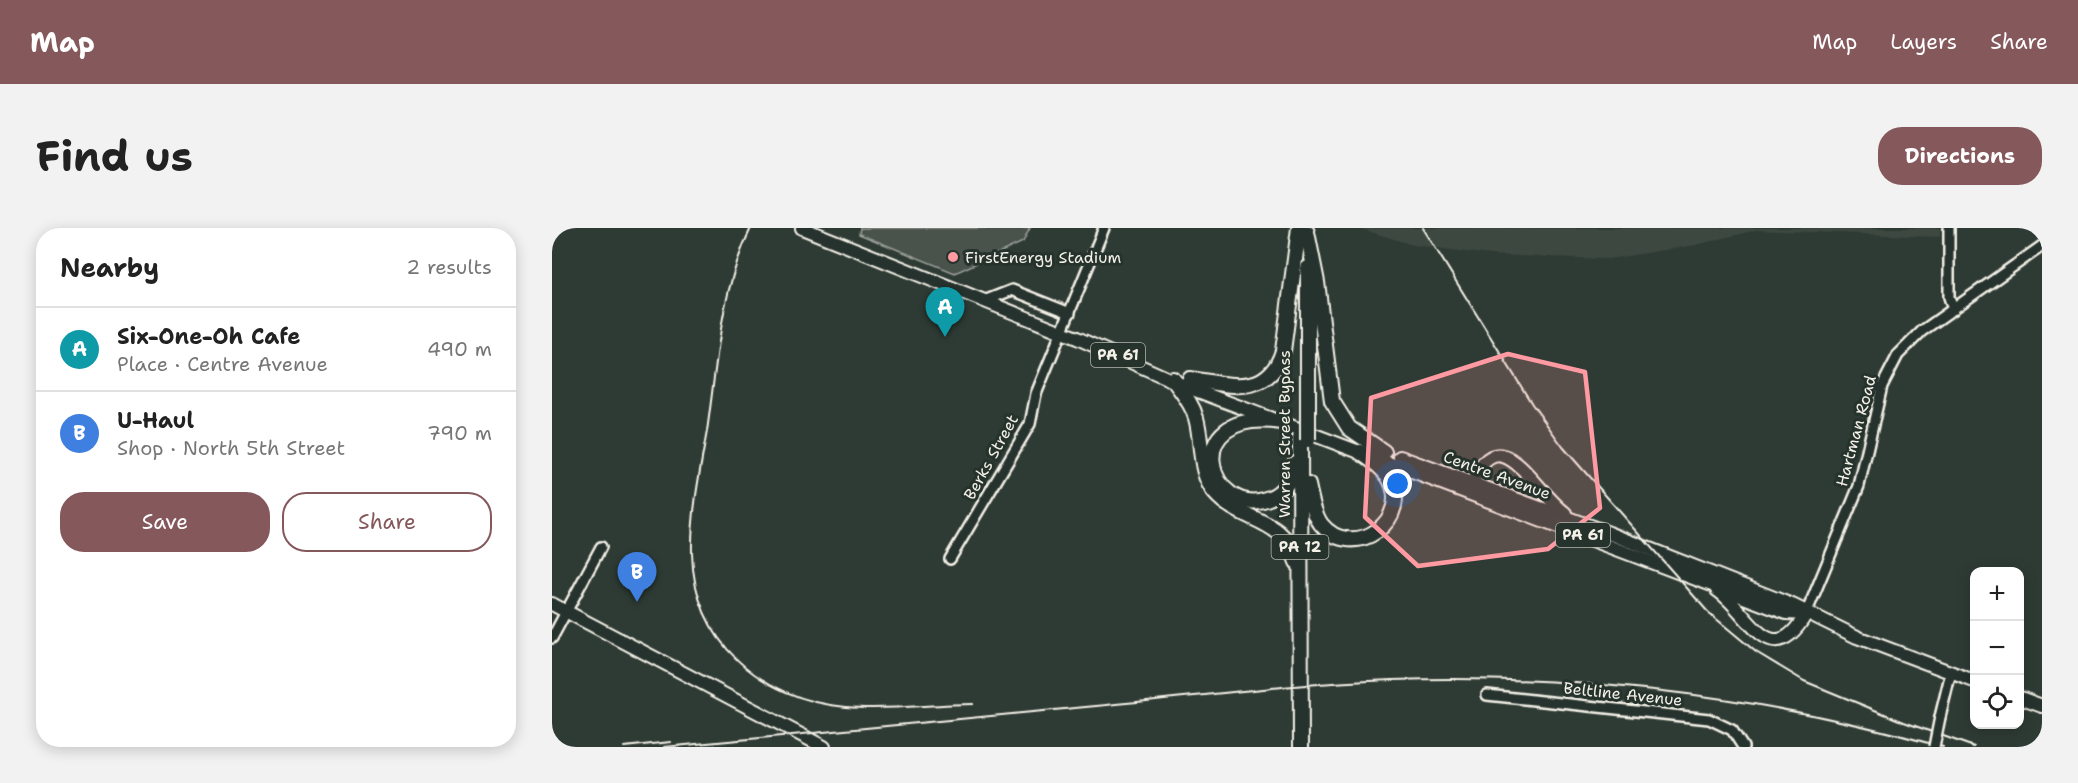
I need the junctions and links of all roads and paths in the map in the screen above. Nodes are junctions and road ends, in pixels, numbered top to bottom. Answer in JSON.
{"nodes":[{"id":1,"x":802,"y":228,"type":"edge"},
{"id":2,"x":1104,"y":228,"type":"edge"},
{"id":3,"x":1949,"y":228,"type":"edge"},
{"id":4,"x":1303,"y":229,"type":"edge"},
{"id":5,"x":2042,"y":246,"type":"edge"},
{"id":6,"x":984,"y":301,"type":"junction"},
{"id":7,"x":1953,"y":310,"type":"junction"},
{"id":8,"x":1070,"y":313,"type":"junction"},
{"id":9,"x":1062,"y":332,"type":"junction"},
{"id":10,"x":1173,"y":379,"type":"junction"},
{"id":11,"x":1190,"y":379,"type":"junction"},
{"id":12,"x":1281,"y":422,"type":"junction"},
{"id":13,"x":1304,"y":439,"type":"junction"},
{"id":14,"x":1360,"y":452,"type":"junction"},
{"id":15,"x":1384,"y":452,"type":"junction"},
{"id":16,"x":1308,"y":485,"type":"junction"},
{"id":17,"x":1471,"y":488,"type":"junction"},
{"id":18,"x":1575,"y":520,"type":"junction"},
{"id":19,"x":601,"y":547,"type":"dead end"},
{"id":20,"x":950,"y":559,"type":"dead end"},
{"id":21,"x":1300,"y":575,"type":"junction"},
{"id":22,"x":1704,"y":581,"type":"junction"},
{"id":23,"x":552,"y":604,"type":"edge"},
{"id":24,"x":566,"y":611,"type":"junction"},
{"id":25,"x":1806,"y":614,"type":"junction"},
{"id":26,"x":552,"y":638,"type":"edge"},
{"id":27,"x":1951,"y":672,"type":"junction"},
{"id":28,"x":1970,"y":679,"type":"edge"},
{"id":29,"x":1487,"y":695,"type":"dead end"},
{"id":30,"x":2024,"y":700,"type":"edge"},
{"id":31,"x":2042,"y":706,"type":"edge"},
{"id":32,"x":1309,"y":742,"type":"edge"},
{"id":33,"x":824,"y":747,"type":"edge"},
{"id":34,"x":1301,"y":747,"type":"edge"},
{"id":35,"x":1743,"y":747,"type":"edge"},
{"id":36,"x":1934,"y":747,"type":"edge"}],
"edges":[{"from":1,"to":6,"type":"main road","name":"Centre Avenue","number":"PA 61"},
{"from":2,"to":8,"type":"street","name":"Berks Street"},
{"from":3,"to":7,"type":"street"},
{"from":4,"to":11,"type":"highway"},
{"from":4,"to":13,"type":"highway","name":"Warren Street Bypass","number":"PA 12","bridge":true},
{"from":4,"to":15,"type":"highway"},
{"from":5,"to":7,"type":"street","name":"Hartman Road"},
{"from":6,"to":8,"type":"street"},
{"from":6,"to":9,"type":"main road","name":"Centre Avenue","number":"PA 61"},
{"from":7,"to":25,"type":"street","name":"Hartman Road"},
{"from":8,"to":9,"type":"street","name":"Berks Street"},
{"from":9,"to":10,"type":"main road","name":"Centre Avenue","number":"PA 61"},
{"from":9,"to":20,"type":"street","name":"Berks Street"},
{"from":10,"to":11,"type":"main road","name":"Centre Avenue","number":"PA 61"},
{"from":10,"to":12,"type":"main road","name":"Centre Avenue","number":"PA 61"},
{"from":10,"to":21,"type":"highway"},
{"from":11,"to":15,"type":"main road","name":"Centre Avenue","number":"PA 61"},
{"from":12,"to":13,"type":"highway"},
{"from":12,"to":14,"type":"main road","name":"Centre Avenue","number":"PA 61"},
{"from":13,"to":16,"type":"highway","name":"Warren Street Bypass","number":"PA 12"},
{"from":13,"to":21,"type":"highway","name":"Warren Street Bypass","number":"PA 12"},
{"from":14,"to":16,"type":"highway"},
{"from":14,"to":17,"type":"main road","name":"Centre Avenue","number":"PA 61"},
{"from":15,"to":17,"type":"main road","name":"Centre Avenue","number":"PA 61"},
{"from":16,"to":32,"type":"highway","name":"Warren Street Bypass","number":"PA 12"},
{"from":17,"to":18,"type":"main road","name":"Centre Avenue","number":"PA 61"},
{"from":17,"to":18,"type":"main road"},
{"from":17,"to":22,"type":"main road","name":"Centre Avenue","number":"PA 61"},
{"from":18,"to":25,"type":"main road","name":"Centre Avenue","number":"PA 61"},
{"from":19,"to":24,"type":"street"},
{"from":21,"to":34,"type":"highway","name":"Warren Street Bypass","number":"PA 12"},
{"from":22,"to":25,"type":"main road","name":"Centre Avenue","number":"PA 61"},
{"from":22,"to":25,"type":"main road"},
{"from":23,"to":24,"type":"main road"},
{"from":24,"to":26,"type":"street"},
{"from":24,"to":33,"type":"main road"},
{"from":25,"to":27,"type":"main road","name":"Centre Avenue","number":"PA 61"},
{"from":27,"to":28,"type":"main road","name":"Centre Avenue","number":"PA 61"},
{"from":27,"to":36,"type":"street","bridge":true},
{"from":29,"to":35,"type":"street","name":"Beltline Avenue"},
{"from":30,"to":31,"type":"main road"}]}
